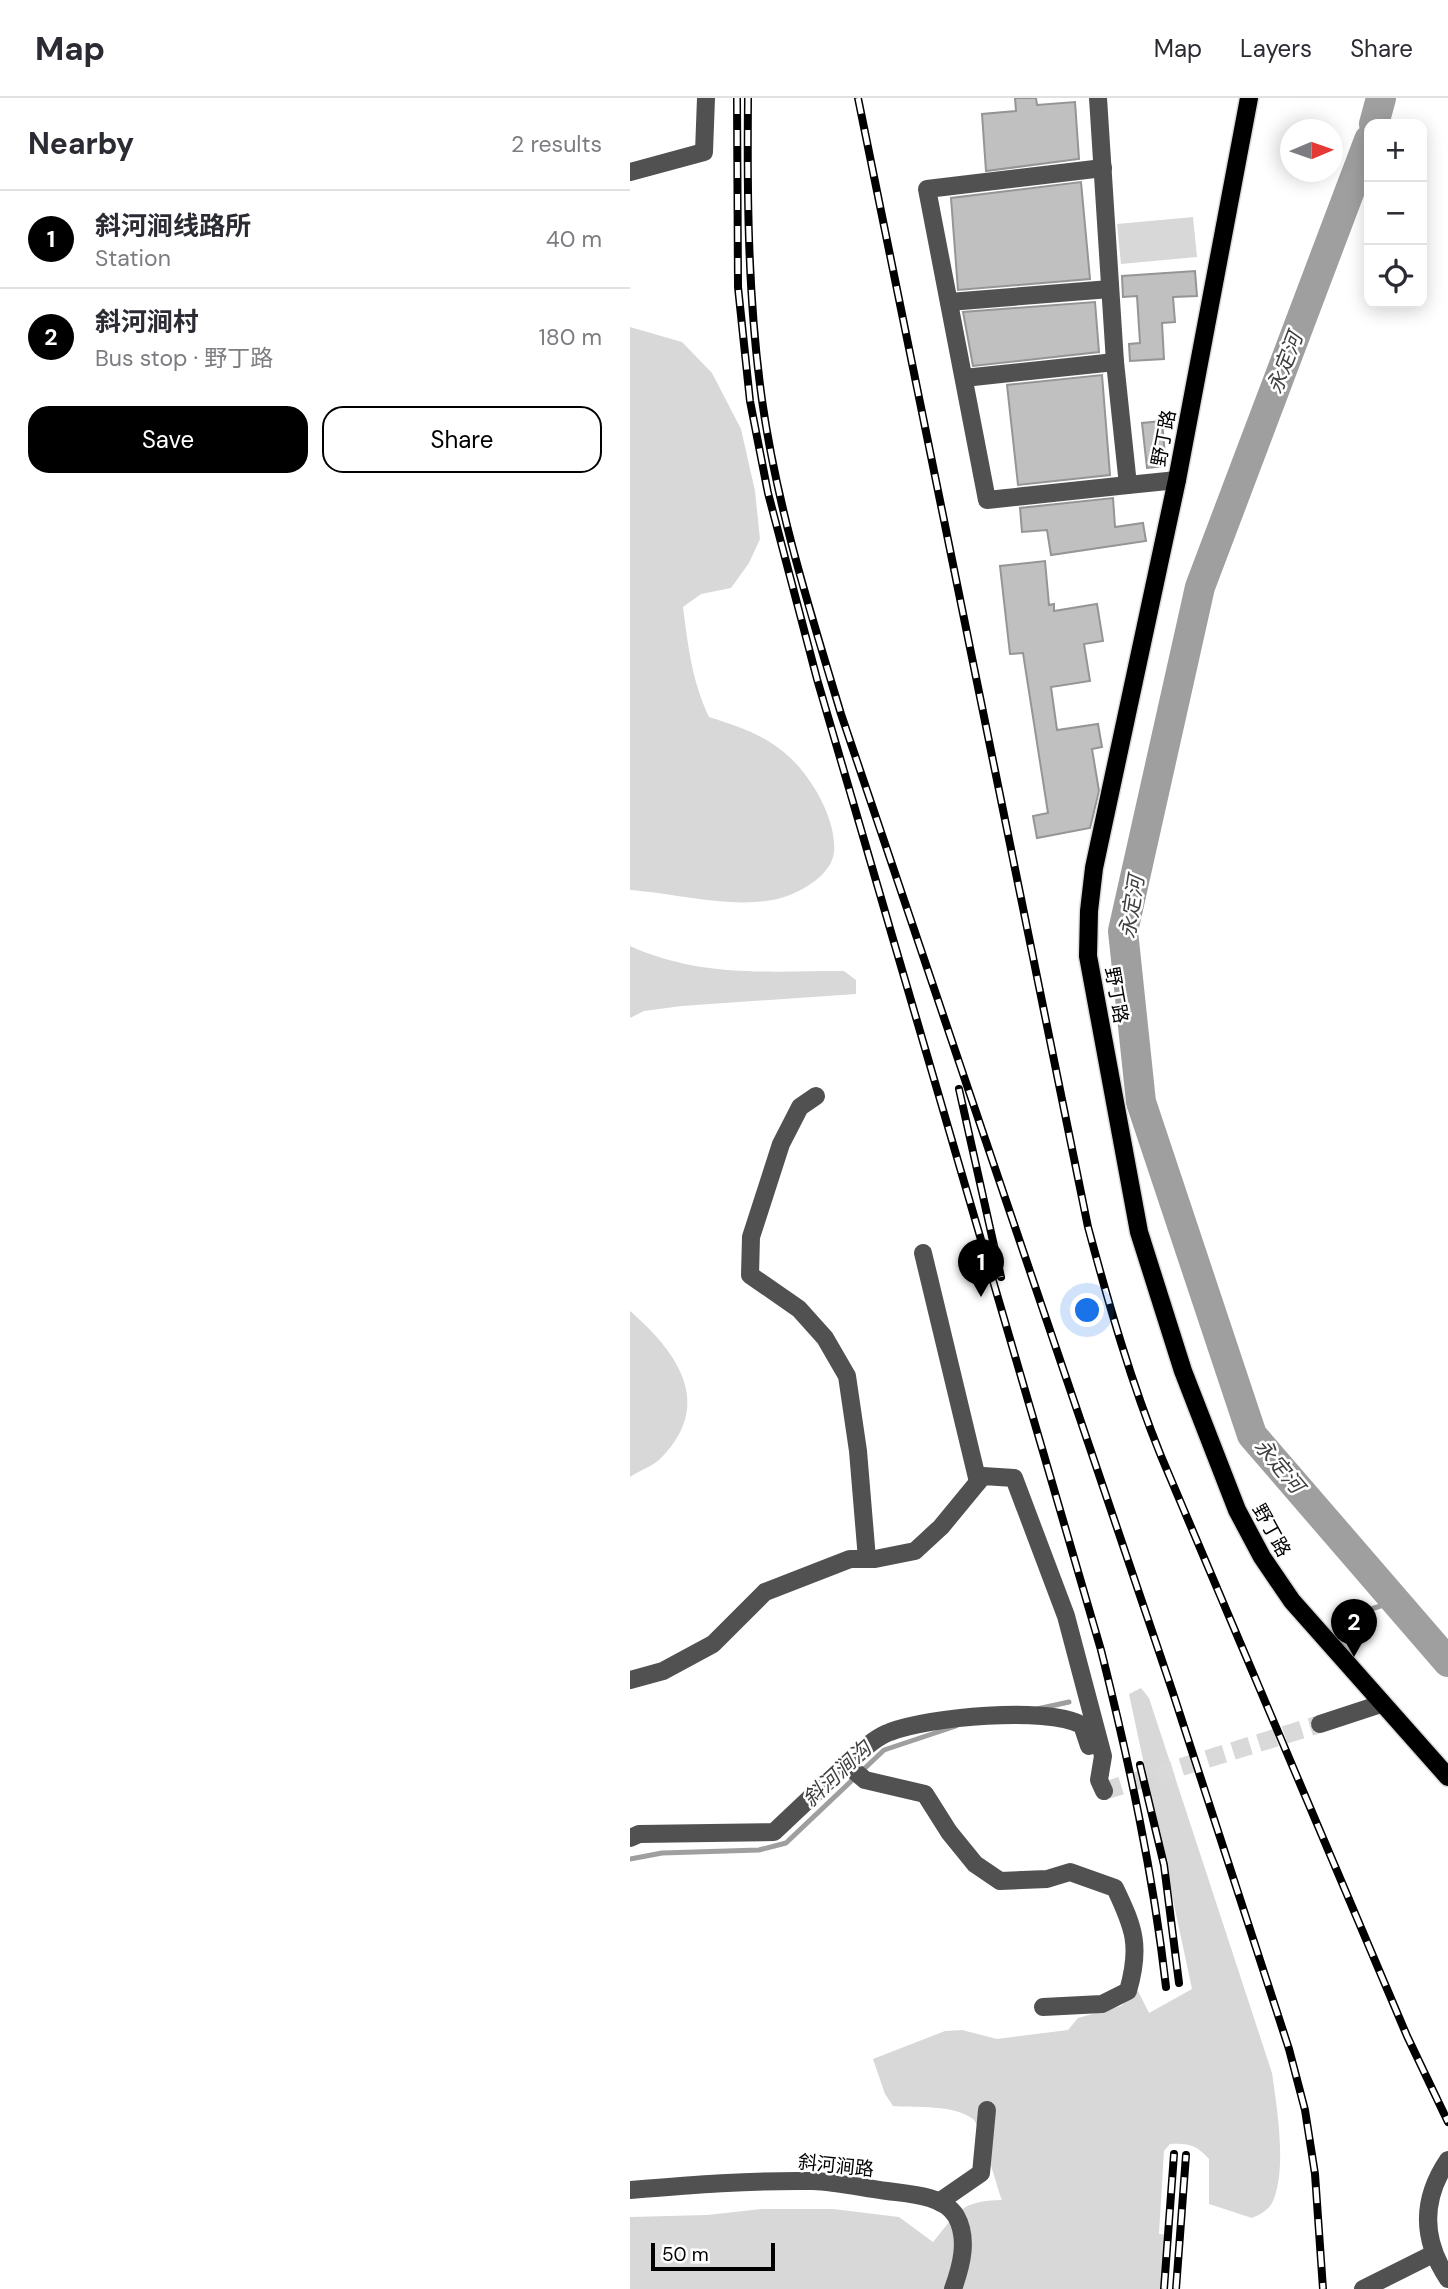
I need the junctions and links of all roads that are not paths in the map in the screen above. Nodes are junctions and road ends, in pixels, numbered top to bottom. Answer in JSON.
{"nodes":[{"id":1,"x":706,"y":98,"type":"edge"},
{"id":2,"x":1098,"y":98,"type":"edge"},
{"id":3,"x":1249,"y":98,"type":"edge"},
{"id":4,"x":1102,"y":168,"type":"junction"},
{"id":5,"x":630,"y":172,"type":"edge"},
{"id":6,"x":1110,"y":289,"type":"junction"},
{"id":7,"x":949,"y":302,"type":"junction"},
{"id":8,"x":1115,"y":362,"type":"junction"},
{"id":9,"x":964,"y":378,"type":"junction"},
{"id":10,"x":1177,"y":480,"type":"junction"},
{"id":11,"x":1128,"y":485,"type":"junction"},
{"id":12,"x":816,"y":1096,"type":"dead end"},
{"id":13,"x":923,"y":1253,"type":"dead end"},
{"id":14,"x":978,"y":1482,"type":"junction"},
{"id":15,"x":867,"y":1559,"type":"junction"},
{"id":16,"x":630,"y":1680,"type":"edge"},
{"id":17,"x":1381,"y":1704,"type":"junction"},
{"id":18,"x":1320,"y":1724,"type":"tunnel mouth"},
{"id":19,"x":855,"y":1771,"type":"junction"},
{"id":20,"x":1448,"y":1777,"type":"edge"},
{"id":21,"x":630,"y":1838,"type":"edge"},
{"id":22,"x":1043,"y":2007,"type":"dead end"},
{"id":23,"x":987,"y":2110,"type":"dead end"},
{"id":24,"x":1448,"y":2160,"type":"edge"},
{"id":25,"x":630,"y":2190,"type":"edge"},
{"id":26,"x":939,"y":2202,"type":"junction"},
{"id":27,"x":1433,"y":2254,"type":"junction"},
{"id":28,"x":1448,"y":2279,"type":"edge"},
{"id":29,"x":953,"y":2289,"type":"edge"},
{"id":30,"x":1363,"y":2289,"type":"edge"}],
"edges":[{"from":1,"to":5,"type":"street"},
{"from":2,"to":4,"type":"street"},
{"from":3,"to":10,"type":"main road","name":"野丁路"},
{"from":4,"to":6,"type":"street"},
{"from":4,"to":7,"type":"street"},
{"from":6,"to":7,"type":"street"},
{"from":6,"to":8,"type":"street"},
{"from":7,"to":9,"type":"street"},
{"from":8,"to":9,"type":"street"},
{"from":8,"to":11,"type":"street"},
{"from":9,"to":11,"type":"street"},
{"from":10,"to":11,"type":"street"},
{"from":10,"to":17,"type":"main road","name":"野丁路"},
{"from":12,"to":15,"type":"street"},
{"from":13,"to":14,"type":"street"},
{"from":14,"to":15,"type":"street"},
{"from":14,"to":19,"type":"street"},
{"from":15,"to":16,"type":"street"},
{"from":17,"to":18,"type":"street"},
{"from":17,"to":20,"type":"main road","name":"野丁路"},
{"from":19,"to":21,"type":"street"},
{"from":19,"to":22,"type":"street"},
{"from":23,"to":26,"type":"street"},
{"from":24,"to":27,"type":"street"},
{"from":25,"to":26,"type":"street","name":"斜河涧路"},
{"from":26,"to":29,"type":"street"},
{"from":27,"to":28,"type":"street"},
{"from":27,"to":30,"type":"street"}]}
